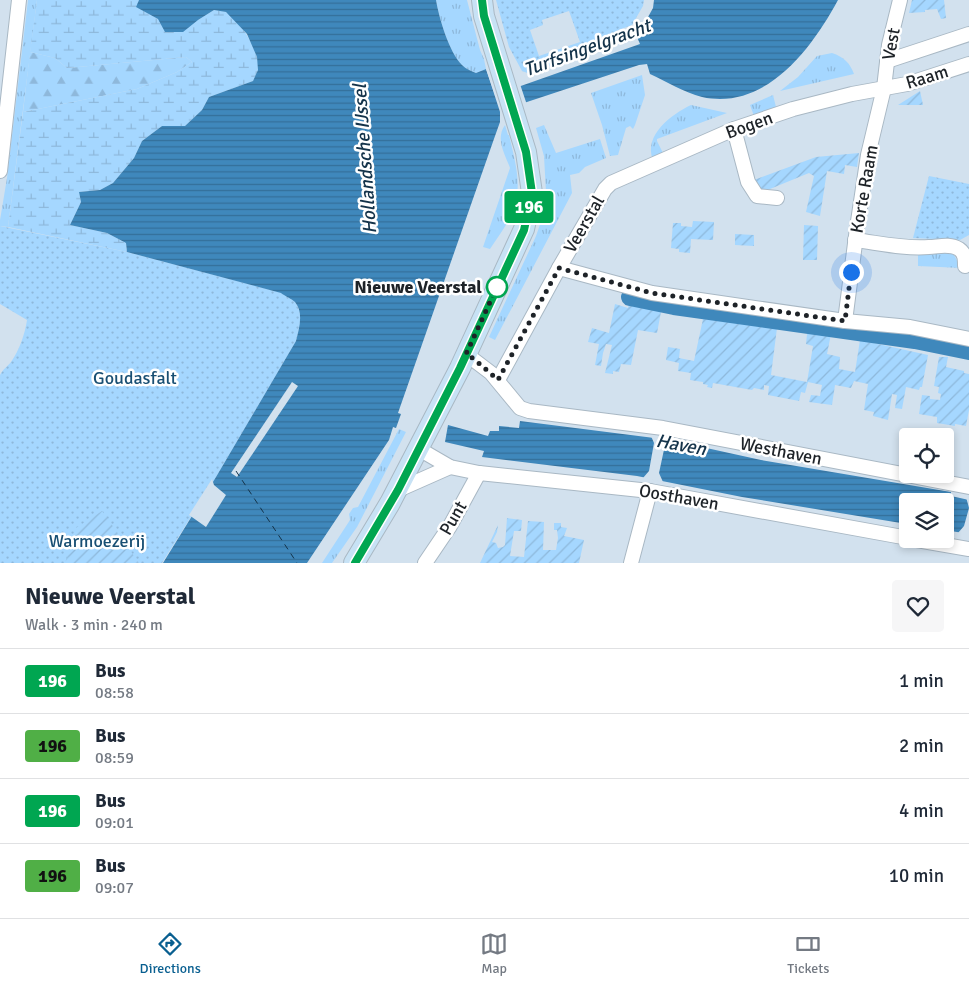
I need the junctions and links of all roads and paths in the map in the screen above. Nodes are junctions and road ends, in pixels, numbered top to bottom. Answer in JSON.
{"nodes":[{"id":1,"x":19,"y":0,"type":"edge"},
{"id":2,"x":482,"y":0,"type":"edge"},
{"id":3,"x":900,"y":0,"type":"edge"},
{"id":4,"x":969,"y":34,"type":"edge"},
{"id":5,"x":887,"y":61,"type":"junction"},
{"id":6,"x":969,"y":64,"type":"edge"},
{"id":7,"x":884,"y":88,"type":"junction"},
{"id":8,"x":734,"y":129,"type":"junction"},
{"id":9,"x":0,"y":171,"type":"edge"},
{"id":10,"x":620,"y":179,"type":"joint"},
{"id":11,"x":777,"y":198,"type":"dead end"},
{"id":12,"x":855,"y":240,"type":"junction"},
{"id":13,"x":965,"y":266,"type":"dead end"},
{"id":14,"x":559,"y":268,"type":"junction"},
{"id":15,"x":845,"y":321,"type":"junction"},
{"id":16,"x":969,"y":339,"type":"edge"},
{"id":17,"x":466,"y":354,"type":"junction"},
{"id":18,"x":498,"y":380,"type":"junction"},
{"id":19,"x":419,"y":448,"type":"junction"},
{"id":20,"x":450,"y":468,"type":"junction"},
{"id":21,"x":479,"y":473,"type":"junction"},
{"id":22,"x":969,"y":486,"type":"edge"},
{"id":23,"x":398,"y":490,"type":"junction"},
{"id":24,"x":650,"y":491,"type":"junction"},
{"id":25,"x":899,"y":536,"type":"edge"},
{"id":26,"x":954,"y":546,"type":"edge"},
{"id":27,"x":969,"y":549,"type":"edge"},
{"id":28,"x":354,"y":563,"type":"edge"},
{"id":29,"x":425,"y":563,"type":"edge"},
{"id":30,"x":631,"y":563,"type":"edge"}],
"edges":[{"from":1,"to":9,"type":"street"},
{"from":2,"to":17,"type":"main road"},
{"from":3,"to":5,"type":"street","name":"Vest"},
{"from":4,"to":5,"type":"street","name":"Raam"},
{"from":5,"to":7,"type":"street","name":"Vest"},
{"from":6,"to":7,"type":"street","name":"Raam"},
{"from":7,"to":8,"type":"street","name":"Bogen"},
{"from":7,"to":12,"type":"street","name":"Korte Raam"},
{"from":8,"to":10,"type":"street","name":"Bogen"},
{"from":8,"to":11,"type":"street"},
{"from":10,"to":14,"type":"street","name":"Veerstal"},
{"from":12,"to":13,"type":"street"},
{"from":12,"to":15,"type":"street","name":"Korte Raam"},
{"from":14,"to":15,"type":"street"},
{"from":14,"to":18,"type":"street","name":"Veerstal"},
{"from":15,"to":16,"type":"street"},
{"from":17,"to":18,"type":"street","name":"Westhaven"},
{"from":17,"to":19,"type":"main road"},
{"from":18,"to":22,"type":"street","name":"Westhaven"},
{"from":19,"to":20,"type":"street","name":"Oosthaven"},
{"from":19,"to":23,"type":"main road"},
{"from":20,"to":21,"type":"street","name":"Oosthaven"},
{"from":20,"to":23,"type":"street"},
{"from":21,"to":24,"type":"street","name":"Oosthaven"},
{"from":21,"to":29,"type":"street","name":"Punt"},
{"from":23,"to":28,"type":"main road"},
{"from":24,"to":25,"type":"street","name":"Oosthaven"},
{"from":24,"to":30,"type":"street"},
{"from":26,"to":27,"type":"street"}]}
